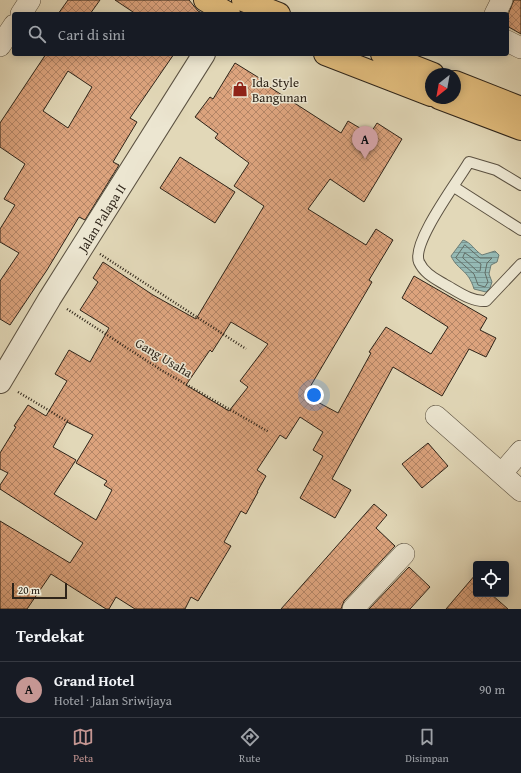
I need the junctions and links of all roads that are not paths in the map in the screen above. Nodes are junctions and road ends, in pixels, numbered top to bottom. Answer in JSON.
{"nodes":[{"id":1,"x":30,"y":0,"type":"edge"},
{"id":2,"x":205,"y":0,"type":"edge"},
{"id":3,"x":235,"y":0,"type":"edge"},
{"id":4,"x":243,"y":0,"type":"edge"},
{"id":5,"x":502,"y":0,"type":"edge"},
{"id":6,"x":22,"y":12,"type":"edge"},
{"id":7,"x":225,"y":12,"type":"edge"},
{"id":8,"x":229,"y":12,"type":"edge"},
{"id":9,"x":274,"y":12,"type":"edge"},
{"id":10,"x":496,"y":12,"type":"edge"},
{"id":11,"x":12,"y":28,"type":"edge"},
{"id":12,"x":509,"y":42,"type":"edge"},
{"id":13,"x":0,"y":46,"type":"edge"},
{"id":14,"x":521,"y":48,"type":"edge"},
{"id":15,"x":203,"y":56,"type":"edge"},
{"id":16,"x":330,"y":56,"type":"edge"},
{"id":17,"x":387,"y":56,"type":"edge"},
{"id":18,"x":425,"y":71,"type":"edge"},
{"id":19,"x":461,"y":84,"type":"edge"},
{"id":20,"x":425,"y":93,"type":"edge"},
{"id":21,"x":456,"y":104,"type":"edge"},
{"id":22,"x":521,"y":108,"type":"edge"},
{"id":23,"x":521,"y":129,"type":"edge"},
{"id":24,"x":521,"y":185,"type":"edge"},
{"id":25,"x":454,"y":186,"type":"junction"},
{"id":26,"x":521,"y":230,"type":"edge"},
{"id":27,"x":521,"y":264,"type":"edge"},
{"id":28,"x":0,"y":381,"type":"edge"},
{"id":29,"x":436,"y":416,"type":"dead end"},
{"id":30,"x":521,"y":451,"type":"edge"},
{"id":31,"x":502,"y":473,"type":"junction"},
{"id":32,"x":521,"y":491,"type":"edge"},
{"id":33,"x":404,"y":554,"type":"dead end"},
{"id":34,"x":352,"y":609,"type":"edge"}],
"edges":[{"from":1,"to":6,"type":"street"},
{"from":2,"to":7,"type":"main road"},
{"from":3,"to":8,"type":"street"},
{"from":4,"to":9,"type":"main road"},
{"from":5,"to":10,"type":"street"},
{"from":11,"to":13,"type":"street"},
{"from":12,"to":14,"type":"street"},
{"from":15,"to":28,"type":"street","name":"Jalan Palapa II"},
{"from":16,"to":20,"type":"main road"},
{"from":17,"to":18,"type":"main road"},
{"from":19,"to":22,"type":"main road"},
{"from":21,"to":23,"type":"main road"},
{"from":24,"to":25,"type":"lane"},
{"from":25,"to":26,"type":"lane"},
{"from":25,"to":27,"type":"lane"},
{"from":29,"to":31,"type":"street"},
{"from":30,"to":31,"type":"street"},
{"from":31,"to":32,"type":"street"},
{"from":33,"to":34,"type":"street"}]}
